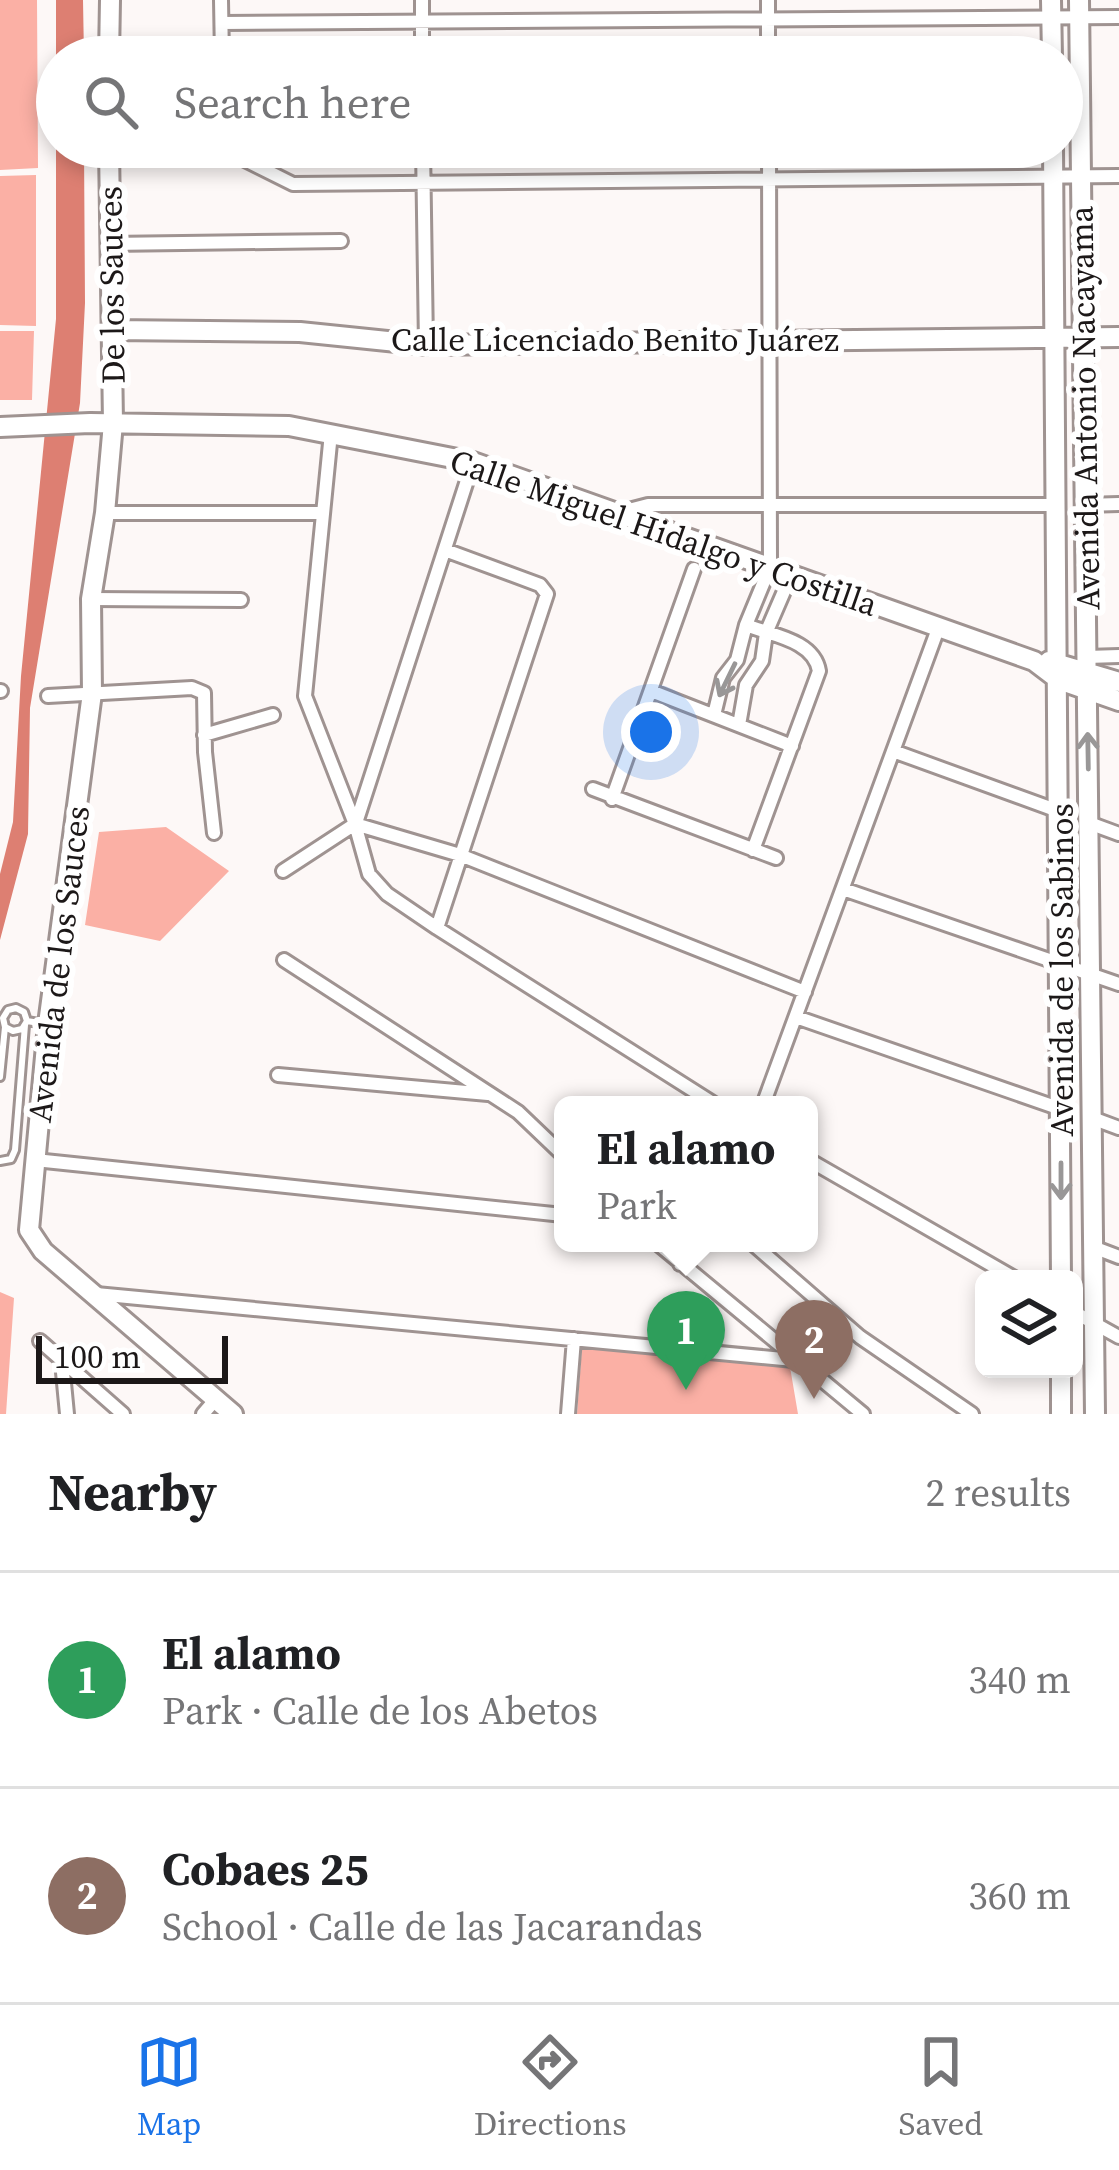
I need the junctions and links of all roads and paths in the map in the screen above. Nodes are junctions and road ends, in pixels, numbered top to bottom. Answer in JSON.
{"nodes":[{"id":1,"x":110,"y":0,"type":"edge"},
{"id":2,"x":221,"y":0,"type":"edge"},
{"id":3,"x":422,"y":0,"type":"edge"},
{"id":4,"x":768,"y":0,"type":"edge"},
{"id":5,"x":1052,"y":9,"type":"edge"},
{"id":6,"x":1079,"y":9,"type":"edge"},
{"id":7,"x":1119,"y":17,"type":"edge"},
{"id":8,"x":768,"y":20,"type":"junction"},
{"id":9,"x":422,"y":22,"type":"junction"},
{"id":10,"x":222,"y":23,"type":"junction"},
{"id":11,"x":110,"y":36,"type":"edge"},
{"id":12,"x":222,"y":36,"type":"edge"},
{"id":13,"x":422,"y":36,"type":"edge"},
{"id":14,"x":768,"y":36,"type":"edge"},
{"id":15,"x":109,"y":168,"type":"edge"},
{"id":16,"x":261,"y":168,"type":"edge"},
{"id":17,"x":424,"y":168,"type":"edge"},
{"id":18,"x":769,"y":168,"type":"edge"},
{"id":19,"x":1054,"y":168,"type":"edge"},
{"id":20,"x":1081,"y":168,"type":"edge"},
{"id":21,"x":1081,"y":176,"type":"junction"},
{"id":22,"x":1119,"y":176,"type":"edge"},
{"id":23,"x":1054,"y":178,"type":"junction"},
{"id":24,"x":769,"y":180,"type":"junction"},
{"id":25,"x":424,"y":182,"type":"junction"},
{"id":26,"x":341,"y":241,"type":"dead end"},
{"id":27,"x":109,"y":244,"type":"junction"},
{"id":28,"x":112,"y":330,"type":"junction"},
{"id":29,"x":1083,"y":337,"type":"junction"},
{"id":30,"x":1119,"y":337,"type":"edge"},
{"id":31,"x":1055,"y":338,"type":"junction"},
{"id":32,"x":770,"y":339,"type":"junction"},
{"id":33,"x":426,"y":345,"type":"junction"},
{"id":34,"x":112,"y":423,"type":"junction"},
{"id":35,"x":0,"y":427,"type":"edge"},
{"id":36,"x":332,"y":433,"type":"junction"},
{"id":37,"x":473,"y":462,"type":"junction"},
{"id":38,"x":770,"y":504,"type":"junction"},
{"id":39,"x":1119,"y":504,"type":"edge"},
{"id":40,"x":1057,"y":505,"type":"junction"},
{"id":41,"x":1085,"y":505,"type":"junction"},
{"id":42,"x":105,"y":513,"type":"junction"},
{"id":43,"x":321,"y":513,"type":"junction"},
{"id":44,"x":618,"y":513,"type":"junction"},
{"id":45,"x":445,"y":550,"type":"junction"},
{"id":46,"x":770,"y":567,"type":"junction"},
{"id":47,"x":694,"y":569,"type":"dead end"},
{"id":48,"x":791,"y":575,"type":"junction"},
{"id":49,"x":91,"y":599,"type":"junction"},
{"id":50,"x":241,"y":600,"type":"dead end"},
{"id":51,"x":746,"y":625,"type":"junction"},
{"id":52,"x":939,"y":626,"type":"junction"},
{"id":53,"x":766,"y":633,"type":"junction"},
{"id":54,"x":1119,"y":656,"type":"edge"},
{"id":55,"x":1059,"y":671,"type":"junction"},
{"id":56,"x":1087,"y":673,"type":"junction"},
{"id":57,"x":1119,"y":682,"type":"edge"},
{"id":58,"x":651,"y":691,"type":"junction"},
{"id":59,"x":92,"y":693,"type":"junction"},
{"id":60,"x":48,"y":696,"type":"dead end"},
{"id":61,"x":1119,"y":701,"type":"edge"},
{"id":62,"x":273,"y":715,"type":"dead end"},
{"id":63,"x":714,"y":715,"type":"junction"},
{"id":64,"x":740,"y":725,"type":"junction"},
{"id":65,"x":204,"y":735,"type":"junction"},
{"id":66,"x":792,"y":746,"type":"junction"},
{"id":67,"x":893,"y":751,"type":"junction"},
{"id":68,"x":593,"y":789,"type":"dead end"},
{"id":69,"x":612,"y":799,"type":"junction"},
{"id":70,"x":1061,"y":812,"type":"junction"},
{"id":71,"x":1089,"y":823,"type":"junction"},
{"id":72,"x":355,"y":824,"type":"junction"},
{"id":73,"x":214,"y":833,"type":"dead end"},
{"id":74,"x":1119,"y":834,"type":"edge"},
{"id":75,"x":753,"y":850,"type":"junction"},
{"id":76,"x":460,"y":855,"type":"junction"},
{"id":77,"x":776,"y":858,"type":"dead end"},
{"id":78,"x":283,"y":871,"type":"dead end"},
{"id":79,"x":843,"y":889,"type":"junction"},
{"id":80,"x":437,"y":928,"type":"junction"},
{"id":81,"x":284,"y":960,"type":"dead end"},
{"id":82,"x":1062,"y":964,"type":"junction"},
{"id":83,"x":1091,"y":975,"type":"junction"},
{"id":84,"x":1119,"y":984,"type":"edge"},
{"id":85,"x":805,"y":992,"type":"junction"},
{"id":86,"x":796,"y":1017,"type":"junction"},
{"id":87,"x":26,"y":1023,"type":"junction"},
{"id":88,"x":48,"y":1024,"type":"junction"},
{"id":89,"x":5,"y":1027,"type":"junction"},
{"id":90,"x":278,"y":1075,"type":"dead end"},
{"id":91,"x":0,"y":1077,"type":"edge"},
{"id":92,"x":489,"y":1094,"type":"junction"},
{"id":93,"x":702,"y":1096,"type":"edge"},
{"id":94,"x":767,"y":1096,"type":"edge"},
{"id":95,"x":1061,"y":1109,"type":"junction"},
{"id":96,"x":1092,"y":1118,"type":"junction"},
{"id":97,"x":1119,"y":1128,"type":"edge"},
{"id":98,"x":554,"y":1146,"type":"edge"},
{"id":99,"x":0,"y":1160,"type":"edge"},
{"id":100,"x":35,"y":1160,"type":"junction"},
{"id":101,"x":818,"y":1165,"type":"edge"},
{"id":102,"x":554,"y":1214,"type":"edge"},
{"id":103,"x":1093,"y":1247,"type":"junction"},
{"id":104,"x":667,"y":1252,"type":"edge"},
{"id":105,"x":692,"y":1252,"type":"edge"},
{"id":106,"x":762,"y":1252,"type":"edge"},
{"id":107,"x":1119,"y":1257,"type":"edge"},
{"id":108,"x":680,"y":1264,"type":"junction"},
{"id":109,"x":1000,"y":1270,"type":"edge"},
{"id":110,"x":1061,"y":1270,"type":"edge"},
{"id":111,"x":92,"y":1294,"type":"junction"},
{"id":112,"x":1083,"y":1316,"type":"edge"},
{"id":113,"x":1094,"y":1322,"type":"junction"},
{"id":114,"x":1119,"y":1336,"type":"edge"},
{"id":115,"x":574,"y":1339,"type":"junction"},
{"id":116,"x":40,"y":1341,"type":"dead end"},
{"id":117,"x":62,"y":1360,"type":"junction"},
{"id":118,"x":794,"y":1360,"type":"junction"},
{"id":119,"x":1061,"y":1378,"type":"edge"},
{"id":120,"x":210,"y":1406,"type":"edge"},
{"id":121,"x":68,"y":1414,"type":"edge"},
{"id":122,"x":123,"y":1414,"type":"edge"},
{"id":123,"x":233,"y":1414,"type":"edge"},
{"id":124,"x":568,"y":1414,"type":"edge"},
{"id":125,"x":863,"y":1414,"type":"edge"},
{"id":126,"x":972,"y":1414,"type":"edge"},
{"id":127,"x":1061,"y":1414,"type":"edge"},
{"id":128,"x":1095,"y":1414,"type":"edge"}],
"edges":[{"from":1,"to":11,"type":"main road"},
{"from":2,"to":10,"type":"street"},
{"from":3,"to":9,"type":"street"},
{"from":4,"to":8,"type":"street"},
{"from":5,"to":6,"type":"street"},
{"from":5,"to":8,"type":"street"},
{"from":6,"to":7,"type":"street"},
{"from":8,"to":9,"type":"street"},
{"from":8,"to":14,"type":"street"},
{"from":9,"to":10,"type":"street"},
{"from":9,"to":13,"type":"street"},
{"from":10,"to":12,"type":"street"},
{"from":15,"to":27,"type":"main road","name":"De los Sauces"},
{"from":16,"to":25,"type":"street"},
{"from":17,"to":25,"type":"street"},
{"from":18,"to":24,"type":"street"},
{"from":19,"to":23,"type":"main road","name":"Avenida Antonio Nacayama"},
{"from":20,"to":21,"type":"main road","name":"Avenida Antonio Nacayama"},
{"from":21,"to":22,"type":"street"},
{"from":21,"to":23,"type":"street"},
{"from":21,"to":29,"type":"main road","name":"Avenida Antonio Nacayama"},
{"from":23,"to":24,"type":"street"},
{"from":23,"to":31,"type":"main road","name":"Avenida Antonio Nacayama"},
{"from":24,"to":25,"type":"street"},
{"from":24,"to":32,"type":"street"},
{"from":25,"to":33,"type":"street"},
{"from":26,"to":27,"type":"street"},
{"from":27,"to":28,"type":"main road","name":"De los Sauces"},
{"from":28,"to":33,"type":"main road","name":"Calle Licenciado Benito Juárez"},
{"from":28,"to":34,"type":"main road","name":"De los Sauces"},
{"from":29,"to":30,"type":"main road","name":"Calle Licenciado Benito Juárez"},
{"from":29,"to":31,"type":"main road","name":"Calle Licenciado Benito Juárez"},
{"from":29,"to":41,"type":"main road","name":"Avenida Antonio Nacayama"},
{"from":31,"to":32,"type":"main road","name":"Calle Licenciado Benito Juárez"},
{"from":31,"to":40,"type":"main road","name":"Avenida Antonio Nacayama"},
{"from":32,"to":33,"type":"main road","name":"Calle Licenciado Benito Juárez"},
{"from":32,"to":38,"type":"street"},
{"from":34,"to":35,"type":"main road","name":"Calle Miguel Hidalgo y Costilla"},
{"from":34,"to":36,"type":"main road","name":"Calle Miguel Hidalgo y Costilla"},
{"from":34,"to":42,"type":"main road","name":"Avenida de los Sauces"},
{"from":36,"to":37,"type":"main road","name":"Calle Miguel Hidalgo y Costilla"},
{"from":36,"to":43,"type":"street"},
{"from":37,"to":44,"type":"main road","name":"Calle Miguel Hidalgo y Costilla"},
{"from":37,"to":45,"type":"street"},
{"from":38,"to":40,"type":"street"},
{"from":38,"to":44,"type":"street"},
{"from":38,"to":46,"type":"street"},
{"from":39,"to":41,"type":"street"},
{"from":40,"to":55,"type":"main road","name":"Avenida Antonio Nacayama"},
{"from":41,"to":56,"type":"main road","name":"Avenida Antonio Nacayama"},
{"from":42,"to":43,"type":"street"},
{"from":42,"to":49,"type":"main road","name":"Avenida de los Sauces"},
{"from":43,"to":72,"type":"street"},
{"from":44,"to":46,"type":"main road","name":"Calle Miguel Hidalgo y Costilla"},
{"from":45,"to":72,"type":"street"},
{"from":45,"to":76,"type":"street"},
{"from":46,"to":48,"type":"main road","name":"Calle Miguel Hidalgo y Costilla"},
{"from":46,"to":51,"type":"street"},
{"from":47,"to":58,"type":"street"},
{"from":48,"to":52,"type":"main road","name":"Calle Miguel Hidalgo y Costilla"},
{"from":48,"to":53,"type":"street"},
{"from":49,"to":50,"type":"street"},
{"from":49,"to":59,"type":"main road","name":"Avenida de los Sauces"},
{"from":51,"to":53,"type":"street"},
{"from":51,"to":63,"type":"street","one_way":true},
{"from":52,"to":55,"type":"main road","name":"Calle Miguel Hidalgo y Costilla"},
{"from":52,"to":67,"type":"street"},
{"from":53,"to":64,"type":"street"},
{"from":53,"to":66,"type":"street"},
{"from":54,"to":56,"type":"street"},
{"from":55,"to":56,"type":"main road","name":"Calle Miguel Hidalgo y Costilla"},
{"from":55,"to":70,"type":"main road","name":"Avenida de los Sabinos"},
{"from":56,"to":57,"type":"main road","name":"Calle Miguel Hidalgo y Costilla"},
{"from":56,"to":61,"type":"main road","name":"Calle Miguel Hidalgo y Costilla"},
{"from":71,"to":56,"type":"main road","name":"Avenida de los Sabinos","one_way":true},
{"from":58,"to":63,"type":"street"},
{"from":58,"to":69,"type":"street"},
{"from":59,"to":60,"type":"street"},
{"from":59,"to":65,"type":"street"},
{"from":59,"to":88,"type":"main road","name":"Avenida de los Sauces"},
{"from":62,"to":65,"type":"street"},
{"from":63,"to":64,"type":"street"},
{"from":64,"to":66,"type":"street"},
{"from":65,"to":73,"type":"street"},
{"from":66,"to":75,"type":"street"},
{"from":67,"to":70,"type":"street"},
{"from":67,"to":79,"type":"street"},
{"from":68,"to":69,"type":"street"},
{"from":69,"to":75,"type":"street"},
{"from":70,"to":82,"type":"main road","name":"Avenida de los Sabinos"},
{"from":71,"to":74,"type":"street"},
{"from":71,"to":83,"type":"main road","name":"Avenida de los Sabinos"},
{"from":72,"to":76,"type":"street"},
{"from":72,"to":78,"type":"street"},
{"from":72,"to":80,"type":"street"},
{"from":75,"to":77,"type":"street"},
{"from":76,"to":80,"type":"street"},
{"from":76,"to":85,"type":"street"},
{"from":79,"to":82,"type":"street"},
{"from":79,"to":85,"type":"street"},
{"from":80,"to":93,"type":"street"},
{"from":81,"to":92,"type":"street"},
{"from":82,"to":83,"type":"street"},
{"from":82,"to":95,"type":"main road","name":"Avenida de los Sabinos"},
{"from":83,"to":84,"type":"street"},
{"from":83,"to":96,"type":"main road","name":"Avenida de los Sabinos"},
{"from":85,"to":86,"type":"street"},
{"from":86,"to":94,"type":"street"},
{"from":86,"to":95,"type":"street"},
{"from":87,"to":88,"type":"lane"},
{"from":87,"to":89,"type":"lane"},
{"from":87,"to":89,"type":"lane"},
{"from":87,"to":99,"type":"lane"},
{"from":88,"to":100,"type":"main road","name":"Avenida de los Sauces"},
{"from":89,"to":91,"type":"lane"},
{"from":90,"to":92,"type":"street"},
{"from":92,"to":98,"type":"street"},
{"from":95,"to":110,"type":"main road","name":"Avenida de los Sabinos","one_way":true},
{"from":96,"to":97,"type":"street"},
{"from":96,"to":103,"type":"main road","name":"Avenida de los Sabinos"},
{"from":100,"to":102,"type":"street"},
{"from":100,"to":111,"type":"main road","name":"Avenida de los Sauces"},
{"from":101,"to":109,"type":"street"},
{"from":103,"to":107,"type":"street"},
{"from":103,"to":113,"type":"main road","name":"Avenida de los Sabinos"},
{"from":104,"to":108,"type":"street"},
{"from":105,"to":108,"type":"street"},
{"from":106,"to":126,"type":"street"},
{"from":108,"to":118,"type":"street"},
{"from":111,"to":115,"type":"street"},
{"from":111,"to":120,"type":"main road","name":"Avenida de los Sauces"},
{"from":112,"to":113,"type":"street"},
{"from":113,"to":114,"type":"street"},
{"from":113,"to":128,"type":"main road","name":"Avenida de los Sabinos"},
{"from":115,"to":118,"type":"street"},
{"from":115,"to":124,"type":"street"},
{"from":116,"to":117,"type":"street"},
{"from":117,"to":121,"type":"street"},
{"from":117,"to":122,"type":"street"},
{"from":118,"to":125,"type":"street"},
{"from":119,"to":127,"type":"main road"},
{"from":120,"to":123,"type":"main road","name":"Avenida de los Sauces"}]}
